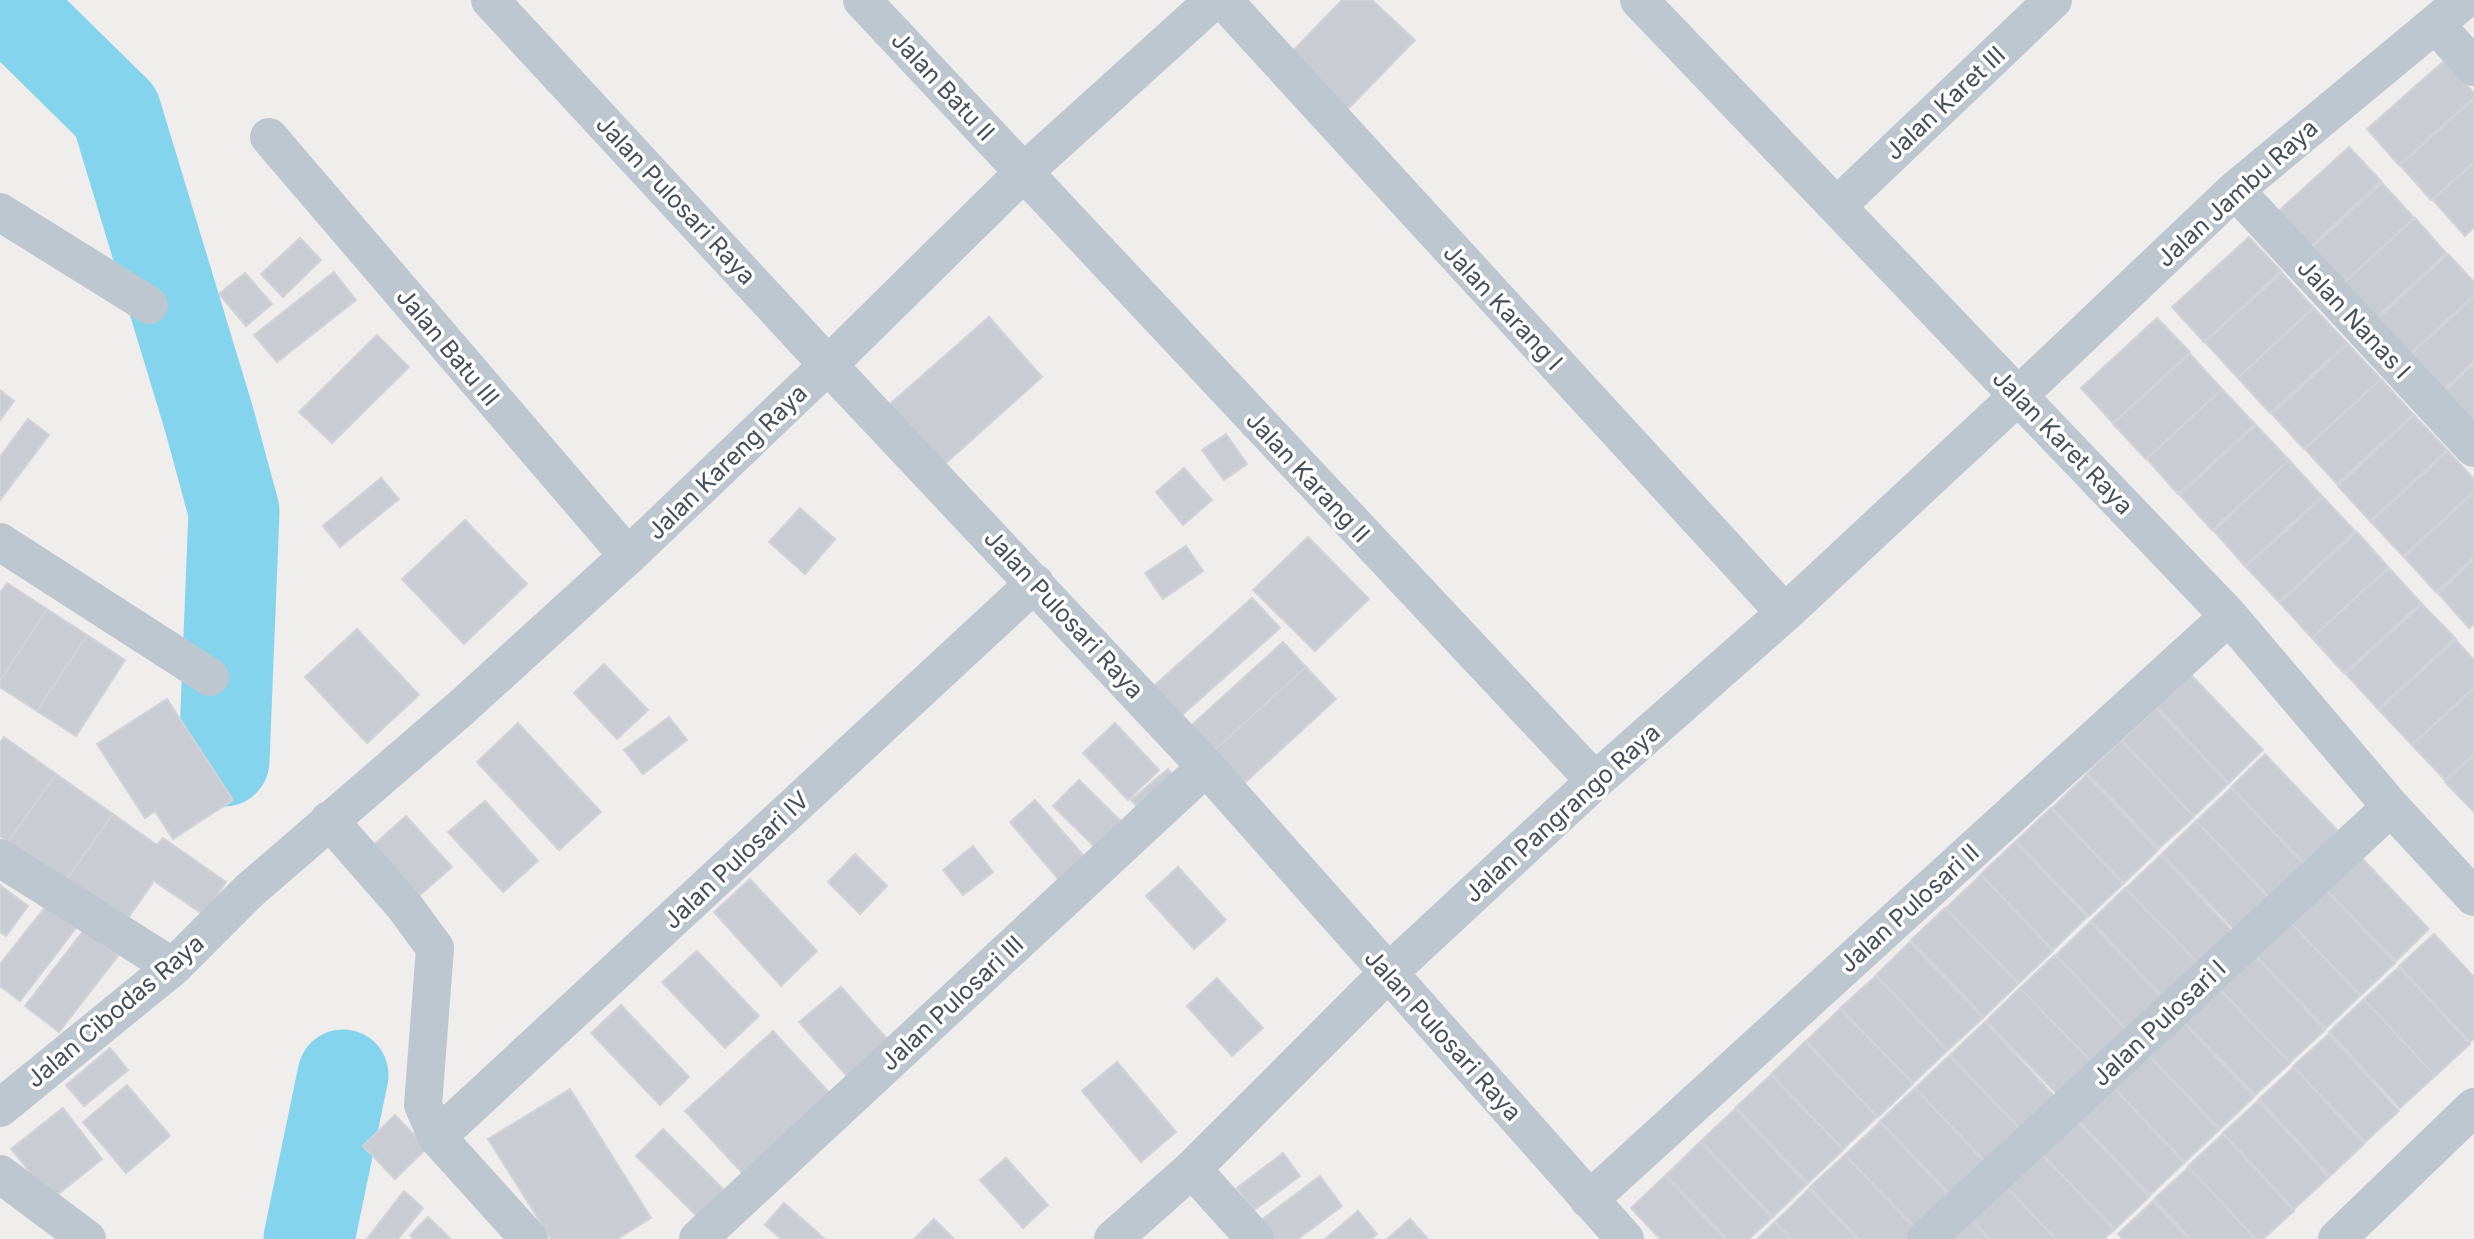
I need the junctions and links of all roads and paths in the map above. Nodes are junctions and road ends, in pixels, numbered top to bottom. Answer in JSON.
{"nodes":[{"id":1,"x":490,"y":0,"type":"edge"},
{"id":2,"x":862,"y":0,"type":"edge"},
{"id":3,"x":1214,"y":0,"type":"edge"},
{"id":4,"x":1223,"y":0,"type":"edge"},
{"id":5,"x":2053,"y":0,"type":"edge"},
{"id":6,"x":2464,"y":0,"type":"edge"},
{"id":7,"x":1653,"y":5,"type":"edge"},
{"id":8,"x":2435,"y":24,"type":"junction"},
{"id":9,"x":2474,"y":67,"type":"edge"},
{"id":10,"x":269,"y":137,"type":"dead end"},
{"id":11,"x":1024,"y":172,"type":"junction"},
{"id":12,"x":2235,"y":190,"type":"junction"},
{"id":13,"x":1836,"y":206,"type":"junction"},
{"id":14,"x":0,"y":212,"type":"edge"},
{"id":15,"x":149,"y":304,"type":"dead end"},
{"id":16,"x":828,"y":365,"type":"junction"},
{"id":17,"x":2019,"y":395,"type":"junction"},
{"id":18,"x":2474,"y":448,"type":"edge"},
{"id":19,"x":0,"y":542,"type":"edge"},
{"id":20,"x":628,"y":556,"type":"junction"},
{"id":21,"x":1035,"y":583,"type":"junction"},
{"id":22,"x":1785,"y":612,"type":"junction"},
{"id":23,"x":2229,"y":617,"type":"junction"},
{"id":24,"x":210,"y":677,"type":"dead end"},
{"id":25,"x":1206,"y":767,"type":"junction"},
{"id":26,"x":1595,"y":781,"type":"junction"},
{"id":27,"x":2390,"y":807,"type":"junction"},
{"id":28,"x":336,"y":829,"type":"junction"},
{"id":29,"x":0,"y":858,"type":"edge"},
{"id":30,"x":2474,"y":897,"type":"edge"},
{"id":31,"x":228,"y":911,"type":"joint"},
{"id":32,"x":173,"y":967,"type":"junction"},
{"id":33,"x":1388,"y":974,"type":"junction"},
{"id":34,"x":2474,"y":1107,"type":"edge"},
{"id":35,"x":0,"y":1108,"type":"edge"},
{"id":36,"x":437,"y":1137,"type":"junction"},
{"id":37,"x":1192,"y":1169,"type":"junction"},
{"id":38,"x":0,"y":1174,"type":"edge"},
{"id":39,"x":1589,"y":1200,"type":"junction"},
{"id":40,"x":87,"y":1239,"type":"edge"},
{"id":41,"x":529,"y":1239,"type":"edge"},
{"id":42,"x":698,"y":1239,"type":"edge"},
{"id":43,"x":1114,"y":1239,"type":"edge"},
{"id":44,"x":1255,"y":1239,"type":"edge"},
{"id":45,"x":1625,"y":1239,"type":"edge"},
{"id":46,"x":1926,"y":1239,"type":"edge"},
{"id":47,"x":2337,"y":1239,"type":"edge"}],
"edges":[{"from":1,"to":16,"type":"street","name":"Jalan Pulosari Raya"},
{"from":2,"to":11,"type":"street","name":"Jalan Batu II"},
{"from":3,"to":11,"type":"street","name":"Jalan Kareng Raya"},
{"from":4,"to":22,"type":"street","name":"Jalan Karang I"},
{"from":5,"to":13,"type":"street","name":"Jalan Karet III"},
{"from":6,"to":8,"type":"street","name":"Jalan Jambu Raya"},
{"from":7,"to":13,"type":"street","name":"Jalan Karet Raya"},
{"from":8,"to":9,"type":"street"},
{"from":8,"to":12,"type":"street","name":"Jalan Jambu Raya"},
{"from":10,"to":20,"type":"street","name":"Jalan Batu III"},
{"from":11,"to":16,"type":"street","name":"Jalan Kareng Raya"},
{"from":11,"to":26,"type":"street","name":"Jalan Karang II"},
{"from":12,"to":17,"type":"street","name":"Jalan Jambu Raya"},
{"from":12,"to":18,"type":"street","name":"Jalan Nanas I"},
{"from":13,"to":17,"type":"street","name":"Jalan Karet Raya"},
{"from":14,"to":15,"type":"street"},
{"from":16,"to":20,"type":"street","name":"Jalan Kareng Raya"},
{"from":16,"to":21,"type":"street","name":"Jalan Pulosari Raya"},
{"from":17,"to":22,"type":"street","name":"Jalan Pangrango Raya"},
{"from":17,"to":23,"type":"street","name":"Jalan Karet Raya"},
{"from":19,"to":24,"type":"street"},
{"from":20,"to":28,"type":"street","name":"Jalan Kareng Raya"},
{"from":21,"to":25,"type":"street","name":"Jalan Pulosari Raya"},
{"from":21,"to":36,"type":"street","name":"Jalan Pulosari IV"},
{"from":22,"to":26,"type":"street","name":"Jalan Pangrango Raya"},
{"from":23,"to":27,"type":"street","name":"Jalan Karet Raya"},
{"from":23,"to":39,"type":"street","name":"Jalan Pulosari II"},
{"from":25,"to":33,"type":"street","name":"Jalan Pulosari Raya"},
{"from":25,"to":42,"type":"street","name":"Jalan Pulosari III"},
{"from":26,"to":33,"type":"street","name":"Jalan Pangrango Raya"},
{"from":27,"to":30,"type":"street","name":"Jalan Karet Raya"},
{"from":27,"to":46,"type":"street","name":"Jalan Pulosari I"},
{"from":28,"to":31,"type":"street","name":"Jalan Kareng Raya"},
{"from":28,"to":36,"type":"street"},
{"from":29,"to":32,"type":"street"},
{"from":31,"to":32,"type":"street","name":"Jalan Cibodas Raya"},
{"from":32,"to":35,"type":"street","name":"Jalan Cibodas Raya"},
{"from":33,"to":37,"type":"street","name":"Jalan Pangrango Raya"},
{"from":33,"to":39,"type":"street","name":"Jalan Pulosari Raya"},
{"from":34,"to":47,"type":"street"},
{"from":36,"to":41,"type":"street"},
{"from":37,"to":43,"type":"street","name":"Jalan Pangrango Raya"},
{"from":37,"to":44,"type":"street"},
{"from":38,"to":40,"type":"street"},
{"from":39,"to":45,"type":"street","name":"Jalan Pulosari Raya"}]}
